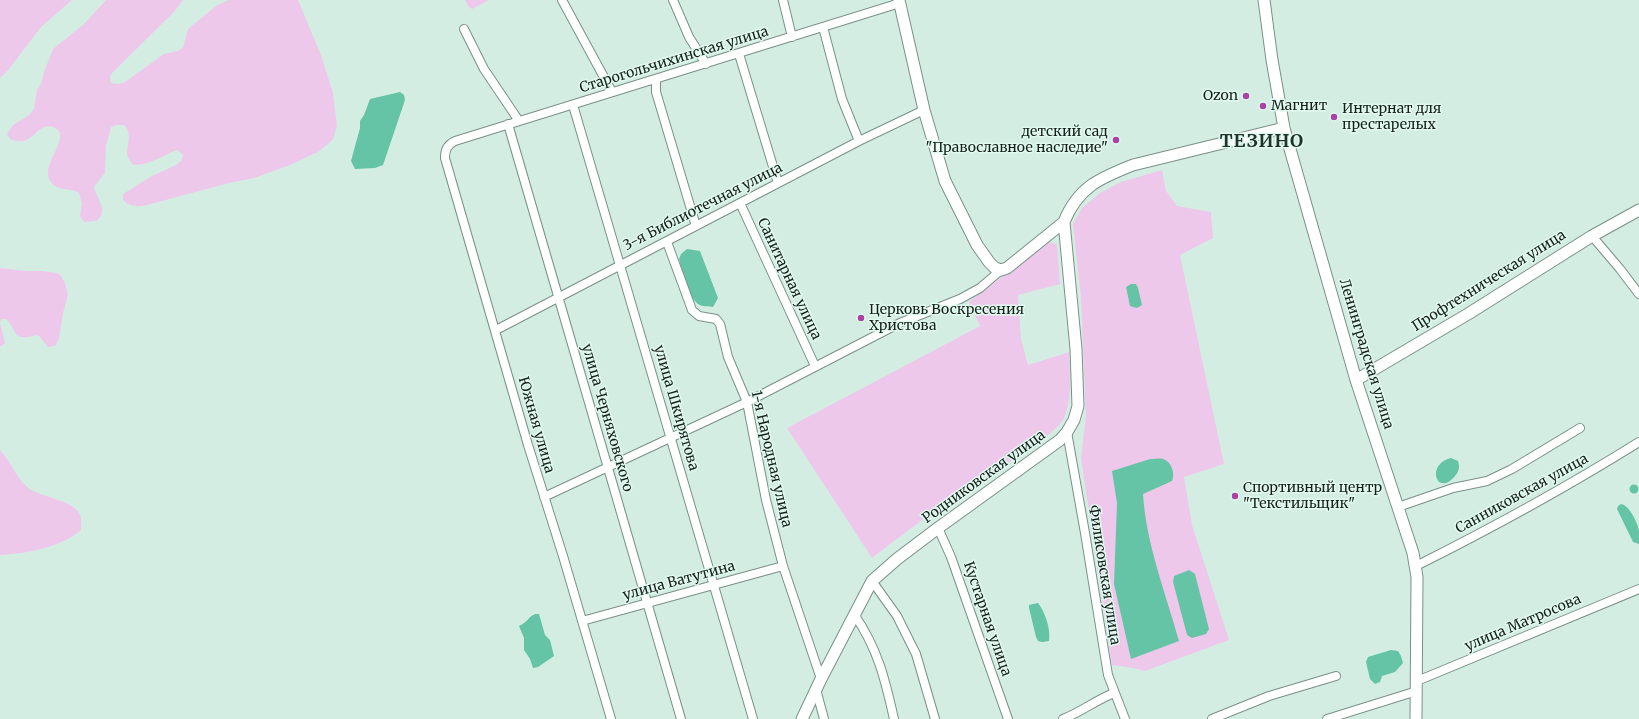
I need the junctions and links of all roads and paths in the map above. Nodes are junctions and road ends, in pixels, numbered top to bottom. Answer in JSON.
{"nodes":[{"id":1,"x":562,"y":0,"type":"edge"},
{"id":2,"x":673,"y":0,"type":"edge"},
{"id":3,"x":783,"y":0,"type":"edge"},
{"id":4,"x":1264,"y":0,"type":"edge"},
{"id":5,"x":899,"y":1,"type":"edge"},
{"id":6,"x":822,"y":27,"type":"junction"},
{"id":7,"x":464,"y":29,"type":"dead end"},
{"id":8,"x":792,"y":37,"type":"junction"},
{"id":9,"x":739,"y":54,"type":"junction"},
{"id":10,"x":706,"y":64,"type":"junction"},
{"id":11,"x":656,"y":79,"type":"junction"},
{"id":12,"x":612,"y":92,"type":"junction"},
{"id":13,"x":574,"y":105,"type":"junction"},
{"id":14,"x":924,"y":110,"type":"junction"},
{"id":15,"x":519,"y":121,"type":"junction"},
{"id":16,"x":508,"y":124,"type":"junction"},
{"id":17,"x":1284,"y":128,"type":"junction"},
{"id":18,"x":455,"y":141,"type":"joint"},
{"id":19,"x":859,"y":141,"type":"junction"},
{"id":20,"x":778,"y":183,"type":"junction"},
{"id":21,"x":740,"y":203,"type":"junction"},
{"id":22,"x":1639,"y":210,"type":"edge"},
{"id":23,"x":1064,"y":222,"type":"junction"},
{"id":24,"x":696,"y":226,"type":"junction"},
{"id":25,"x":1592,"y":236,"type":"junction"},
{"id":26,"x":667,"y":242,"type":"junction"},
{"id":27,"x":620,"y":265,"type":"junction"},
{"id":28,"x":1001,"y":270,"type":"junction"},
{"id":29,"x":1639,"y":294,"type":"edge"},
{"id":30,"x":559,"y":298,"type":"junction"},
{"id":31,"x":496,"y":330,"type":"junction"},
{"id":32,"x":815,"y":366,"type":"junction"},
{"id":33,"x":1356,"y":380,"type":"junction"},
{"id":34,"x":747,"y":402,"type":"junction"},
{"id":35,"x":1580,"y":428,"type":"dead end"},
{"id":36,"x":1067,"y":432,"type":"junction"},
{"id":37,"x":672,"y":438,"type":"junction"},
{"id":38,"x":1639,"y":442,"type":"edge"},
{"id":39,"x":608,"y":467,"type":"junction"},
{"id":40,"x":544,"y":497,"type":"junction"},
{"id":41,"x":1398,"y":508,"type":"junction"},
{"id":42,"x":938,"y":528,"type":"junction"},
{"id":43,"x":784,"y":566,"type":"junction"},
{"id":44,"x":1416,"y":566,"type":"junction"},
{"id":45,"x":872,"y":581,"type":"junction"},
{"id":46,"x":714,"y":585,"type":"junction"},
{"id":47,"x":1639,"y":589,"type":"edge"},
{"id":48,"x":648,"y":603,"type":"junction"},
{"id":49,"x":854,"y":614,"type":"junction"},
{"id":50,"x":582,"y":622,"type":"junction"},
{"id":51,"x":1336,"y":676,"type":"dead end"},
{"id":52,"x":818,"y":684,"type":"junction"},
{"id":53,"x":1417,"y":686,"type":"junction"},
{"id":54,"x":1114,"y":693,"type":"junction"},
{"id":55,"x":1079,"y":716,"type":"edge"},
{"id":56,"x":611,"y":719,"type":"edge"},
{"id":57,"x":681,"y":719,"type":"edge"},
{"id":58,"x":753,"y":719,"type":"edge"},
{"id":59,"x":802,"y":719,"type":"edge"},
{"id":60,"x":824,"y":719,"type":"edge"},
{"id":61,"x":894,"y":719,"type":"edge"},
{"id":62,"x":935,"y":719,"type":"edge"},
{"id":63,"x":1008,"y":719,"type":"edge"},
{"id":64,"x":1063,"y":719,"type":"edge"},
{"id":65,"x":1125,"y":719,"type":"edge"},
{"id":66,"x":1212,"y":719,"type":"edge"},
{"id":67,"x":1326,"y":719,"type":"edge"},
{"id":68,"x":1416,"y":719,"type":"edge"}],
"edges":[{"from":1,"to":12,"type":"street"},
{"from":2,"to":10,"type":"street"},
{"from":3,"to":8,"type":"street"},
{"from":4,"to":17,"type":"street","name":"Ленинградская улица"},
{"from":5,"to":6,"type":"street","name":"Старогольчихинская улица"},
{"from":5,"to":14,"type":"street"},
{"from":6,"to":8,"type":"street","name":"Старогольчихинская улица"},
{"from":6,"to":19,"type":"street"},
{"from":7,"to":15,"type":"street"},
{"from":8,"to":9,"type":"street","name":"Старогольчихинская улица"},
{"from":9,"to":10,"type":"street","name":"Старогольчихинская улица"},
{"from":9,"to":20,"type":"street"},
{"from":10,"to":11,"type":"street","name":"Старогольчихинская улица"},
{"from":11,"to":12,"type":"street","name":"Старогольчихинская улица"},
{"from":11,"to":24,"type":"street"},
{"from":12,"to":13,"type":"street","name":"Старогольчихинская улица"},
{"from":13,"to":15,"type":"street","name":"Старогольчихинская улица"},
{"from":13,"to":27,"type":"street","name":"улица Шкирятова"},
{"from":14,"to":19,"type":"street","name":"3-я Библиотечная улица"},
{"from":14,"to":28,"type":"street"},
{"from":15,"to":16,"type":"street","name":"Старогольчихинская улица"},
{"from":16,"to":18,"type":"street","name":"Старогольчихинская улица"},
{"from":16,"to":30,"type":"street","name":"улица Черняховского"},
{"from":17,"to":23,"type":"street"},
{"from":17,"to":33,"type":"street","name":"Ленинградская улица"},
{"from":18,"to":31,"type":"street","name":"Южная улица"},
{"from":19,"to":20,"type":"street","name":"3-я Библиотечная улица"},
{"from":20,"to":21,"type":"street","name":"3-я Библиотечная улица"},
{"from":21,"to":24,"type":"street","name":"3-я Библиотечная улица"},
{"from":21,"to":32,"type":"street","name":"Санитарная улица"},
{"from":22,"to":25,"type":"street","name":"Профтехническая улица"},
{"from":23,"to":28,"type":"street"},
{"from":23,"to":36,"type":"street","name":"Родниковская улица"},
{"from":24,"to":26,"type":"street","name":"3-я Библиотечная улица"},
{"from":25,"to":29,"type":"street"},
{"from":25,"to":33,"type":"street","name":"Профтехническая улица"},
{"from":26,"to":27,"type":"street","name":"3-я Библиотечная улица"},
{"from":26,"to":34,"type":"street","name":"1-я Народная улица"},
{"from":27,"to":30,"type":"street","name":"3-я Библиотечная улица"},
{"from":27,"to":37,"type":"street","name":"улица Шкирятова"},
{"from":28,"to":32,"type":"street"},
{"from":30,"to":31,"type":"street","name":"3-я Библиотечная улица"},
{"from":30,"to":39,"type":"street","name":"улица Черняховского"},
{"from":31,"to":40,"type":"street","name":"Южная улица"},
{"from":32,"to":34,"type":"street"},
{"from":33,"to":41,"type":"street","name":"Ленинградская улица"},
{"from":34,"to":37,"type":"street"},
{"from":34,"to":43,"type":"street","name":"1-я Народная улица"},
{"from":35,"to":41,"type":"street"},
{"from":36,"to":42,"type":"street","name":"Родниковская улица"},
{"from":36,"to":54,"type":"street","name":"Филисовская улица"},
{"from":37,"to":39,"type":"street"},
{"from":37,"to":46,"type":"street","name":"улица Шкирятова"},
{"from":38,"to":44,"type":"street","name":"Санниковская улица"},
{"from":39,"to":40,"type":"street"},
{"from":39,"to":48,"type":"street","name":"улица Черняховского"},
{"from":40,"to":50,"type":"street","name":"Южная улица"},
{"from":41,"to":44,"type":"street","name":"Ленинградская улица"},
{"from":42,"to":45,"type":"street","name":"Родниковская улица"},
{"from":42,"to":63,"type":"street","name":"Кустарная улица"},
{"from":43,"to":46,"type":"street","name":"улица Ватутина"},
{"from":43,"to":52,"type":"street","name":"1-я Народная улица"},
{"from":44,"to":53,"type":"street","name":"Ленинградская улица"},
{"from":45,"to":49,"type":"street","name":"Родниковская улица"},
{"from":45,"to":62,"type":"street"},
{"from":46,"to":48,"type":"street","name":"улица Ватутина"},
{"from":46,"to":58,"type":"street","name":"улица Шкирятова"},
{"from":47,"to":53,"type":"street","name":"улица Матросова"},
{"from":48,"to":50,"type":"street","name":"улица Ватутина"},
{"from":48,"to":57,"type":"street","name":"улица Черняховского"},
{"from":49,"to":52,"type":"street","name":"Родниковская улица"},
{"from":49,"to":61,"type":"street"},
{"from":50,"to":56,"type":"street","name":"Южная улица"},
{"from":51,"to":66,"type":"street"},
{"from":52,"to":59,"type":"street","name":"Родниковская улица"},
{"from":52,"to":60,"type":"street","name":"1-я Народная улица"},
{"from":53,"to":67,"type":"street","name":"улица Матросова"},
{"from":53,"to":68,"type":"street","name":"Ленинградская улица"},
{"from":54,"to":55,"type":"street"},
{"from":54,"to":65,"type":"street","name":"Филисовская улица"},
{"from":55,"to":64,"type":"street"}]}
